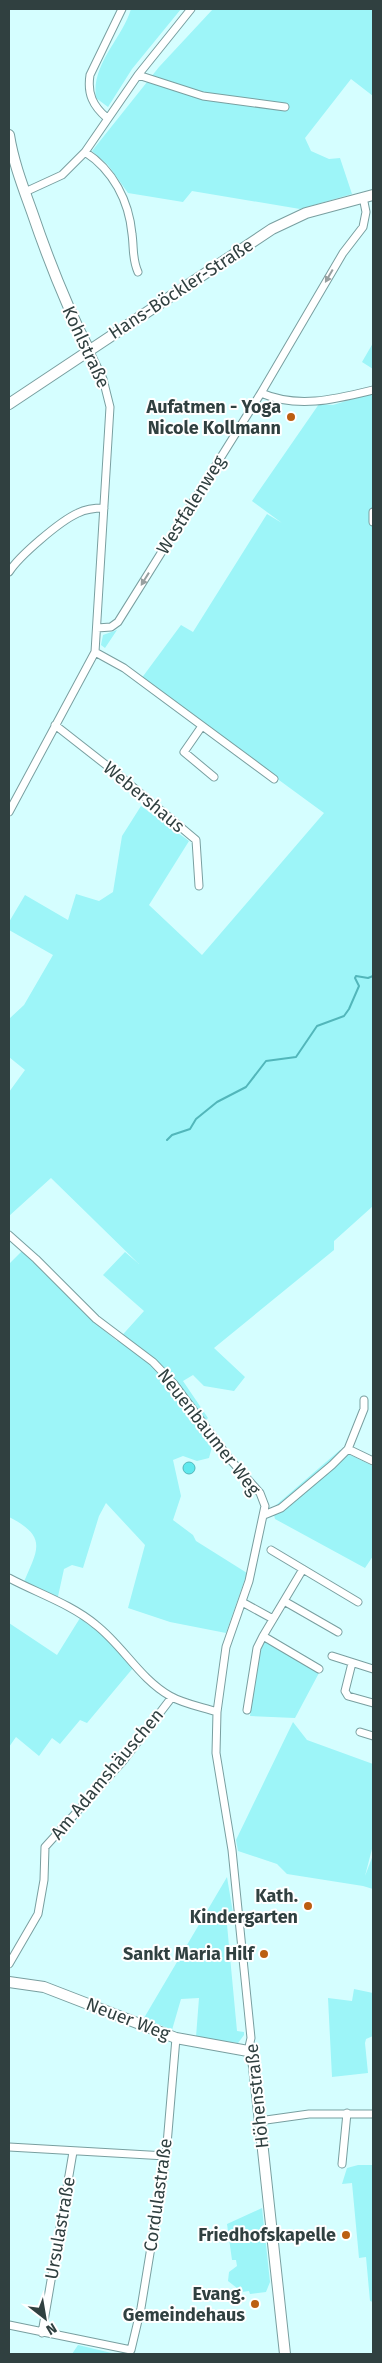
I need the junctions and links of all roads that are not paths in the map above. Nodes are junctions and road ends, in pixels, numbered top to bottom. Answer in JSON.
{"nodes":[{"id":1,"x":122,"y":9,"type":"edge"},
{"id":2,"x":191,"y":9,"type":"edge"},
{"id":3,"x":138,"y":75,"type":"junction"},
{"id":4,"x":285,"y":107,"type":"dead end"},
{"id":5,"x":108,"y":118,"type":"junction"},
{"id":6,"x":9,"y":141,"type":"edge"},
{"id":7,"x":85,"y":152,"type":"junction"},
{"id":8,"x":25,"y":192,"type":"junction"},
{"id":9,"x":368,"y":196,"type":"edge"},
{"id":10,"x":138,"y":272,"type":"dead end"},
{"id":11,"x":89,"y":350,"type":"junction"},
{"id":12,"x":373,"y":390,"type":"edge"},
{"id":13,"x":261,"y":394,"type":"junction"},
{"id":14,"x":9,"y":404,"type":"edge"},
{"id":15,"x":104,"y":508,"type":"junction"},
{"id":16,"x":373,"y":512,"type":"edge"},
{"id":17,"x":373,"y":522,"type":"edge"},
{"id":18,"x":9,"y":572,"type":"edge"},
{"id":19,"x":97,"y":628,"type":"junction"},
{"id":20,"x":95,"y":652,"type":"junction"},
{"id":21,"x":55,"y":725,"type":"junction"},
{"id":22,"x":202,"y":726,"type":"junction"},
{"id":23,"x":214,"y":776,"type":"dead end"},
{"id":24,"x":274,"y":779,"type":"dead end"},
{"id":25,"x":9,"y":812,"type":"edge"},
{"id":26,"x":199,"y":886,"type":"dead end"},
{"id":27,"x":9,"y":1235,"type":"edge"},
{"id":28,"x":364,"y":1400,"type":"dead end"},
{"id":29,"x":348,"y":1449,"type":"junction"},
{"id":30,"x":373,"y":1461,"type":"edge"},
{"id":31,"x":264,"y":1516,"type":"junction"},
{"id":32,"x":271,"y":1550,"type":"dead end"},
{"id":33,"x":302,"y":1569,"type":"junction"},
{"id":34,"x":9,"y":1578,"type":"edge"},
{"id":35,"x":284,"y":1600,"type":"junction"},
{"id":36,"x":242,"y":1602,"type":"junction"},
{"id":37,"x":358,"y":1602,"type":"dead end"},
{"id":38,"x":273,"y":1619,"type":"junction"},
{"id":39,"x":338,"y":1632,"type":"dead end"},
{"id":40,"x":263,"y":1636,"type":"junction"},
{"id":41,"x":332,"y":1656,"type":"dead end"},
{"id":42,"x":352,"y":1663,"type":"junction"},
{"id":43,"x":319,"y":1669,"type":"dead end"},
{"id":44,"x":373,"y":1669,"type":"edge"},
{"id":45,"x":172,"y":1697,"type":"junction"},
{"id":46,"x":373,"y":1703,"type":"edge"},
{"id":47,"x":247,"y":1710,"type":"dead end"},
{"id":48,"x":217,"y":1712,"type":"junction"},
{"id":49,"x":360,"y":1732,"type":"dead end"},
{"id":50,"x":373,"y":1736,"type":"edge"},
{"id":51,"x":230,"y":1837,"type":"joint"},
{"id":52,"x":9,"y":1964,"type":"edge"},
{"id":53,"x":9,"y":1982,"type":"edge"},
{"id":54,"x":176,"y":2038,"type":"junction"},
{"id":55,"x":248,"y":2051,"type":"junction"},
{"id":56,"x":347,"y":2113,"type":"junction"},
{"id":57,"x":373,"y":2114,"type":"edge"},
{"id":58,"x":260,"y":2121,"type":"junction"},
{"id":59,"x":9,"y":2148,"type":"edge"},
{"id":60,"x":74,"y":2152,"type":"junction"},
{"id":61,"x":166,"y":2156,"type":"junction"},
{"id":62,"x":342,"y":2164,"type":"dead end"},
{"id":63,"x":9,"y":2325,"type":"edge"},
{"id":64,"x":42,"y":2333,"type":"junction"},
{"id":65,"x":284,"y":2354,"type":"edge"}],
"edges":[{"from":1,"to":5,"type":"street"},
{"from":2,"to":3,"type":"street"},
{"from":3,"to":4,"type":"street"},
{"from":3,"to":5,"type":"street"},
{"from":5,"to":7,"type":"street"},
{"from":6,"to":8,"type":"street","name":"Kohlstraße"},
{"from":7,"to":8,"type":"street"},
{"from":7,"to":10,"type":"street"},
{"from":8,"to":11,"type":"street","name":"Kohlstraße"},
{"from":9,"to":11,"type":"street","name":"Hans-Böckler-Straße"},
{"from":9,"to":13,"type":"street","name":"Westfalenweg","one_way":true},
{"from":11,"to":14,"type":"street","name":"Hans-Böckler-Straße"},
{"from":11,"to":15,"type":"street","name":"Kohlstraße"},
{"from":12,"to":13,"type":"street"},
{"from":13,"to":19,"type":"street","name":"Westfalenweg","one_way":true},
{"from":15,"to":18,"type":"street"},
{"from":15,"to":19,"type":"street","name":"Kohlstraße"},
{"from":16,"to":17,"type":"street"},
{"from":19,"to":20,"type":"street"},
{"from":20,"to":21,"type":"street"},
{"from":20,"to":22,"type":"street"},
{"from":21,"to":25,"type":"street"},
{"from":21,"to":26,"type":"street","name":"Webershaus"},
{"from":22,"to":23,"type":"street"},
{"from":22,"to":24,"type":"street"},
{"from":27,"to":31,"type":"street","name":"Neuenbaumer Weg"},
{"from":28,"to":29,"type":"street"},
{"from":29,"to":30,"type":"street"},
{"from":29,"to":31,"type":"street"},
{"from":31,"to":36,"type":"street","name":"Neuenbaumer Weg"},
{"from":32,"to":33,"type":"street"},
{"from":33,"to":35,"type":"street"},
{"from":33,"to":37,"type":"street"},
{"from":34,"to":45,"type":"street"},
{"from":35,"to":38,"type":"street"},
{"from":35,"to":39,"type":"street"},
{"from":36,"to":38,"type":"street"},
{"from":36,"to":48,"type":"street","name":"Neuenbaumer Weg"},
{"from":38,"to":40,"type":"street"},
{"from":40,"to":43,"type":"street"},
{"from":40,"to":47,"type":"street"},
{"from":41,"to":42,"type":"street"},
{"from":42,"to":44,"type":"street"},
{"from":42,"to":46,"type":"street"},
{"from":45,"to":48,"type":"street"},
{"from":45,"to":52,"type":"street","name":"Am Adamshäuschen"},
{"from":48,"to":51,"type":"street","name":"Neuenbaumer Weg"},
{"from":49,"to":50,"type":"street"},
{"from":51,"to":55,"type":"street","name":"Höhenstraße"},
{"from":53,"to":54,"type":"street","name":"Neuer Weg"},
{"from":54,"to":55,"type":"street","name":"Neuer Weg"},
{"from":54,"to":61,"type":"street","name":"Cordulastraße"},
{"from":55,"to":58,"type":"street","name":"Höhenstraße"},
{"from":56,"to":57,"type":"street"},
{"from":56,"to":58,"type":"street"},
{"from":56,"to":62,"type":"street"},
{"from":58,"to":65,"type":"street","name":"Höhenstraße"},
{"from":59,"to":60,"type":"street"},
{"from":60,"to":61,"type":"street"},
{"from":60,"to":64,"type":"street","name":"Ursulastraße"},
{"from":61,"to":64,"type":"street","name":"Cordulastraße"},
{"from":63,"to":64,"type":"street"}]}
